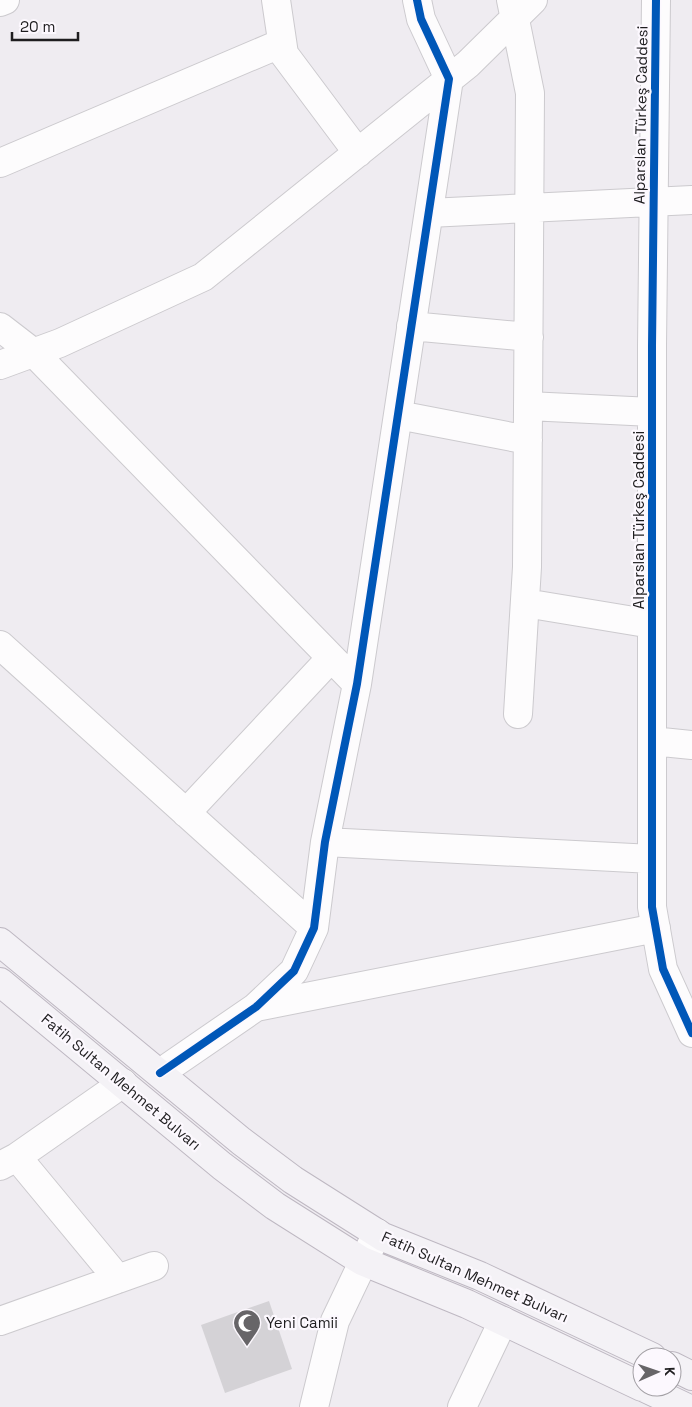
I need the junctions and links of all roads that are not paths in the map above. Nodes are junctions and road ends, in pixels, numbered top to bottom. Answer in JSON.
{"nodes":[{"id":1,"x":5,"y":0,"type":"edge"},
{"id":2,"x":276,"y":0,"type":"edge"},
{"id":3,"x":417,"y":0,"type":"edge"},
{"id":4,"x":656,"y":0,"type":"edge"},
{"id":5,"x":0,"y":2,"type":"edge"},
{"id":6,"x":520,"y":6,"type":"edge"},
{"id":7,"x":282,"y":43,"type":"junction"},
{"id":8,"x":449,"y":80,"type":"junction"},
{"id":9,"x":358,"y":153,"type":"junction"},
{"id":10,"x":0,"y":162,"type":"edge"},
{"id":11,"x":692,"y":200,"type":"edge"},
{"id":12,"x":654,"y":202,"type":"junction"},
{"id":13,"x":529,"y":209,"type":"junction"},
{"id":14,"x":429,"y":213,"type":"junction"},
{"id":15,"x":411,"y":326,"type":"junction"},
{"id":16,"x":0,"y":327,"type":"edge"},
{"id":17,"x":529,"y":337,"type":"junction"},
{"id":18,"x":35,"y":354,"type":"junction"},
{"id":19,"x":0,"y":365,"type":"edge"},
{"id":20,"x":528,"y":406,"type":"junction"},
{"id":21,"x":652,"y":412,"type":"junction"},
{"id":22,"x":398,"y":415,"type":"junction"},
{"id":23,"x":528,"y":440,"type":"junction"},
{"id":24,"x":525,"y":603,"type":"junction"},
{"id":25,"x":652,"y":624,"type":"junction"},
{"id":26,"x":0,"y":645,"type":"edge"},
{"id":27,"x":332,"y":658,"type":"junction"},
{"id":28,"x":357,"y":684,"type":"junction"},
{"id":29,"x":518,"y":714,"type":"dead end"},
{"id":30,"x":652,"y":741,"type":"junction"},
{"id":31,"x":692,"y":745,"type":"edge"},
{"id":32,"x":186,"y":812,"type":"junction"},
{"id":33,"x":325,"y":842,"type":"junction"},
{"id":34,"x":652,"y":859,"type":"junction"},
{"id":35,"x":314,"y":928,"type":"junction"},
{"id":36,"x":656,"y":928,"type":"junction"},
{"id":37,"x":0,"y":942,"type":"edge"},
{"id":38,"x":0,"y":982,"type":"edge"},
{"id":39,"x":256,"y":1008,"type":"junction"},
{"id":40,"x":692,"y":1033,"type":"edge"},
{"id":41,"x":160,"y":1073,"type":"junction"},
{"id":42,"x":123,"y":1083,"type":"junction"},
{"id":43,"x":9,"y":1162,"type":"edge"},
{"id":44,"x":376,"y":1233,"type":"junction"},
{"id":45,"x":362,"y":1261,"type":"junction"},
{"id":46,"x":154,"y":1266,"type":"dead end"},
{"id":47,"x":118,"y":1279,"type":"junction"},
{"id":48,"x":503,"y":1321,"type":"junction"},
{"id":49,"x":0,"y":1322,"type":"edge"},
{"id":50,"x":632,"y":1348,"type":"edge"},
{"id":51,"x":632,"y":1382,"type":"edge"},
{"id":52,"x":664,"y":1397,"type":"edge"},
{"id":53,"x":314,"y":1407,"type":"edge"},
{"id":54,"x":462,"y":1407,"type":"edge"},
{"id":55,"x":685,"y":1407,"type":"edge"}],
"edges":[{"from":1,"to":5,"type":"street"},
{"from":2,"to":7,"type":"street"},
{"from":3,"to":8,"type":"street"},
{"from":4,"to":12,"type":"street","name":"Alparslan Türkeş Caddesi"},
{"from":6,"to":8,"type":"street"},
{"from":6,"to":13,"type":"street"},
{"from":7,"to":9,"type":"street"},
{"from":7,"to":10,"type":"street"},
{"from":8,"to":9,"type":"street"},
{"from":8,"to":14,"type":"street"},
{"from":9,"to":18,"type":"street"},
{"from":11,"to":12,"type":"street"},
{"from":12,"to":13,"type":"street"},
{"from":12,"to":21,"type":"street","name":"Alparslan Türkeş Caddesi"},
{"from":13,"to":14,"type":"street"},
{"from":13,"to":17,"type":"street"},
{"from":14,"to":15,"type":"street"},
{"from":15,"to":17,"type":"street"},
{"from":15,"to":22,"type":"street"},
{"from":16,"to":18,"type":"street"},
{"from":17,"to":20,"type":"street"},
{"from":18,"to":19,"type":"street"},
{"from":18,"to":27,"type":"street"},
{"from":20,"to":21,"type":"street"},
{"from":20,"to":23,"type":"street"},
{"from":21,"to":25,"type":"street","name":"Alparslan Türkeş Caddesi"},
{"from":22,"to":23,"type":"street"},
{"from":22,"to":28,"type":"street"},
{"from":23,"to":24,"type":"street"},
{"from":24,"to":25,"type":"street"},
{"from":24,"to":29,"type":"street"},
{"from":25,"to":30,"type":"street","name":"Alparslan Türkeş Caddesi"},
{"from":26,"to":32,"type":"street"},
{"from":27,"to":28,"type":"street"},
{"from":27,"to":32,"type":"street"},
{"from":28,"to":33,"type":"street"},
{"from":30,"to":31,"type":"street"},
{"from":30,"to":34,"type":"street","name":"Alparslan Türkeş Caddesi"},
{"from":32,"to":35,"type":"street"},
{"from":33,"to":34,"type":"street"},
{"from":33,"to":35,"type":"street"},
{"from":34,"to":36,"type":"street","name":"Alparslan Türkeş Caddesi"},
{"from":35,"to":39,"type":"street"},
{"from":36,"to":39,"type":"street"},
{"from":36,"to":40,"type":"street","name":"Alparslan Türkeş Caddesi"},
{"from":37,"to":41,"type":"main road","name":"Fatih Sultan Mehmet Bulvarı"},
{"from":38,"to":42,"type":"main road","name":"Fatih Sultan Mehmet Bulvarı"},
{"from":39,"to":41,"type":"street"},
{"from":41,"to":44,"type":"main road","name":"Fatih Sultan Mehmet Bulvarı"},
{"from":42,"to":43,"type":"street"},
{"from":42,"to":45,"type":"main road","name":"Fatih Sultan Mehmet Bulvarı"},
{"from":43,"to":47,"type":"street"},
{"from":44,"to":45,"type":"street"},
{"from":44,"to":50,"type":"main road","name":"Fatih Sultan Mehmet Bulvarı"},
{"from":45,"to":48,"type":"main road","name":"Fatih Sultan Mehmet Bulvarı"},
{"from":45,"to":53,"type":"street"},
{"from":46,"to":47,"type":"street"},
{"from":47,"to":49,"type":"street"},
{"from":48,"to":51,"type":"main road","name":"Fatih Sultan Mehmet Bulvarı"},
{"from":48,"to":54,"type":"street"},
{"from":52,"to":55,"type":"main road","name":"Fatih Sultan Mehmet Bulvarı"}]}
